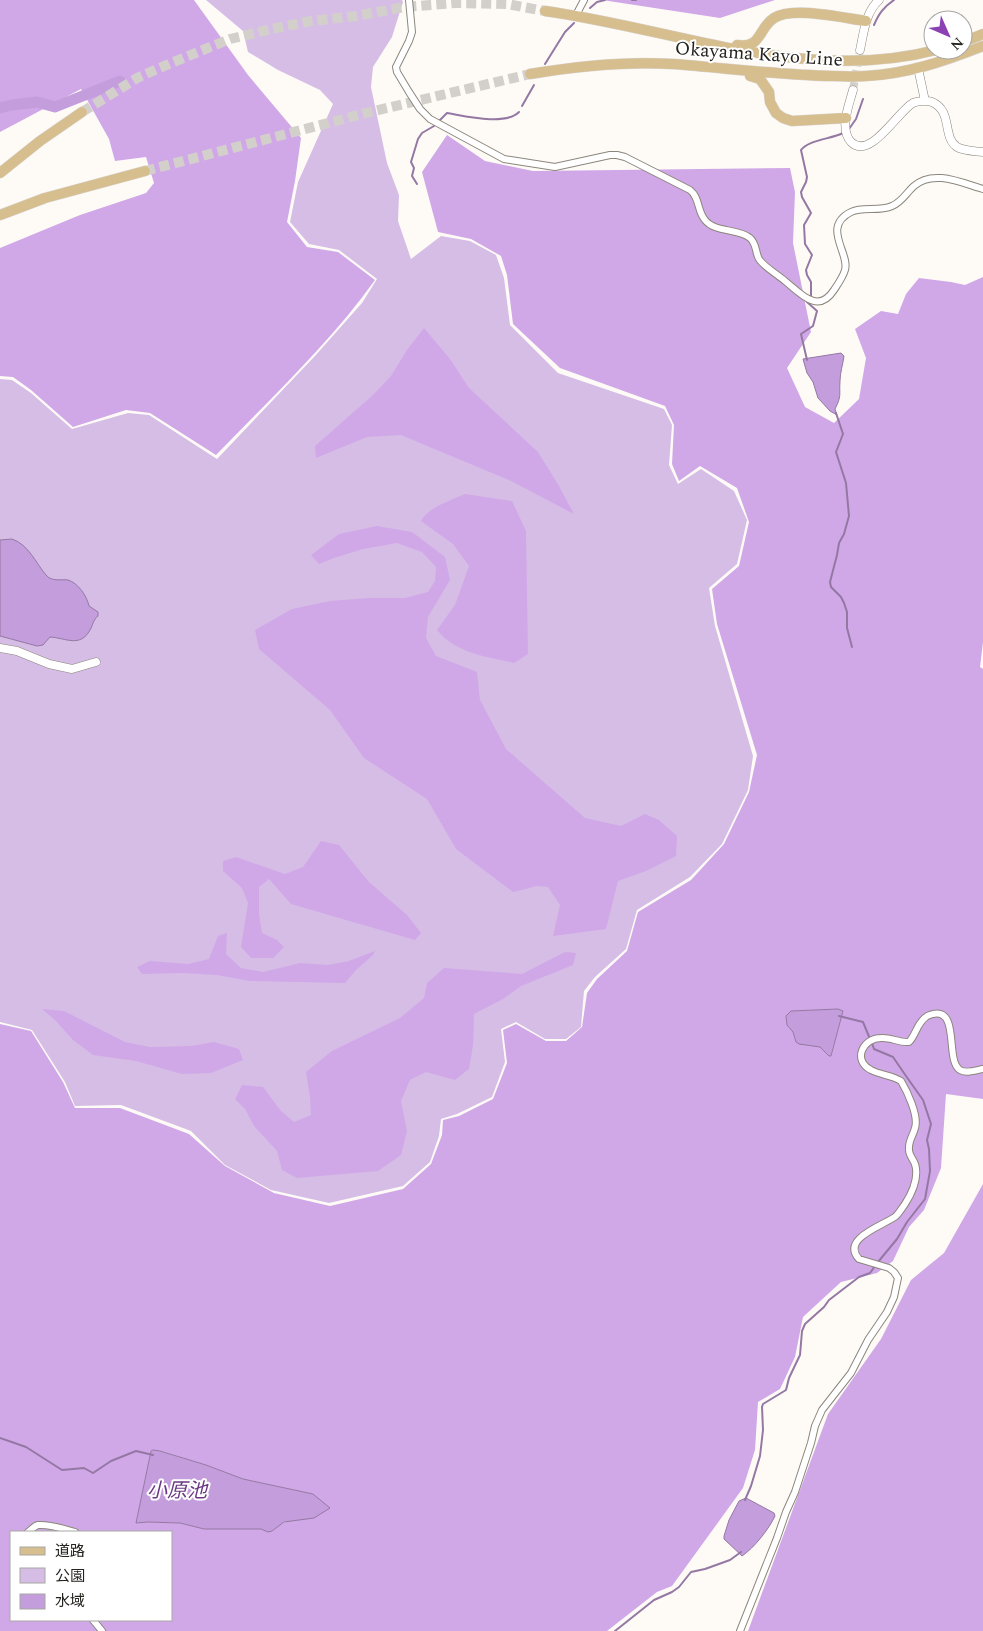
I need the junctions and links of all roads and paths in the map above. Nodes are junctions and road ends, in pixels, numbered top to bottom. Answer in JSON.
{"nodes":[{"id":1,"x":409,"y":0,"type":"edge"},
{"id":2,"x":584,"y":0,"type":"edge"},
{"id":3,"x":879,"y":0,"type":"edge"},
{"id":4,"x":546,"y":11,"type":"tunnel mouth"},
{"id":5,"x":576,"y":15,"type":"junction"},
{"id":6,"x":866,"y":21,"type":"junction"},
{"id":7,"x":762,"y":34,"type":"junction"},
{"id":8,"x":704,"y":43,"type":"junction"},
{"id":9,"x":983,"y":46,"type":"edge"},
{"id":10,"x":860,"y":50,"type":"tunnel mouth"},
{"id":11,"x":923,"y":53,"type":"edge"},
{"id":12,"x":842,"y":61,"type":"junction"},
{"id":13,"x":688,"y":66,"type":"junction"},
{"id":14,"x":918,"y":68,"type":"junction"},
{"id":15,"x":530,"y":74,"type":"tunnel mouth"},
{"id":16,"x":827,"y":76,"type":"junction"},
{"id":17,"x":853,"y":90,"type":"tunnel mouth"},
{"id":18,"x":769,"y":92,"type":"junction"},
{"id":19,"x":925,"y":101,"type":"junction"},
{"id":20,"x":82,"y":112,"type":"tunnel mouth"},
{"id":21,"x":846,"y":127,"type":"junction"},
{"id":22,"x":983,"y":152,"type":"edge"},
{"id":23,"x":145,"y":171,"type":"tunnel mouth"},
{"id":24,"x":0,"y":173,"type":"edge"},
{"id":25,"x":983,"y":189,"type":"edge"},
{"id":26,"x":0,"y":215,"type":"edge"},
{"id":27,"x":0,"y":648,"type":"edge"},
{"id":28,"x":96,"y":662,"type":"dead end"},
{"id":29,"x":983,"y":1069,"type":"edge"},
{"id":30,"x":29,"y":1531,"type":"edge"},
{"id":31,"x":71,"y":1531,"type":"edge"},
{"id":32,"x":94,"y":1621,"type":"edge"},
{"id":33,"x":102,"y":1631,"type":"edge"},
{"id":34,"x":740,"y":1631,"type":"edge"}],
"edges":[{"from":1,"to":25,"type":"street"},
{"from":2,"to":5,"type":"street"},
{"from":3,"to":6,"type":"street"},
{"from":4,"to":5,"type":"main road","name":"Okayama Kayo Line"},
{"from":5,"to":8,"type":"main road","name":"Okayama Kayo Line"},
{"from":6,"to":7,"type":"main road"},
{"from":6,"to":10,"type":"street"},
{"from":7,"to":8,"type":"main road"},
{"from":7,"to":12,"type":"main road"},
{"from":8,"to":12,"type":"main road","name":"Okayama Kayo Line"},
{"from":9,"to":14,"type":"main road","name":"Okayama Kayo Line"},
{"from":11,"to":12,"type":"main road","name":"Okayama Kayo Line"},
{"from":13,"to":15,"type":"main road","name":"Okayama Kayo Line"},
{"from":13,"to":16,"type":"main road","name":"Okayama Kayo Line"},
{"from":13,"to":18,"type":"main road"},
{"from":14,"to":16,"type":"main road","name":"Okayama Kayo Line"},
{"from":14,"to":19,"type":"street"},
{"from":16,"to":18,"type":"main road"},
{"from":17,"to":21,"type":"street"},
{"from":18,"to":21,"type":"main road"},
{"from":19,"to":21,"type":"street"},
{"from":19,"to":22,"type":"street"},
{"from":20,"to":24,"type":"main road"},
{"from":23,"to":26,"type":"main road"},
{"from":27,"to":28,"type":"street"},
{"from":29,"to":34,"type":"street"},
{"from":30,"to":31,"type":"street"},
{"from":32,"to":33,"type":"street"}]}
